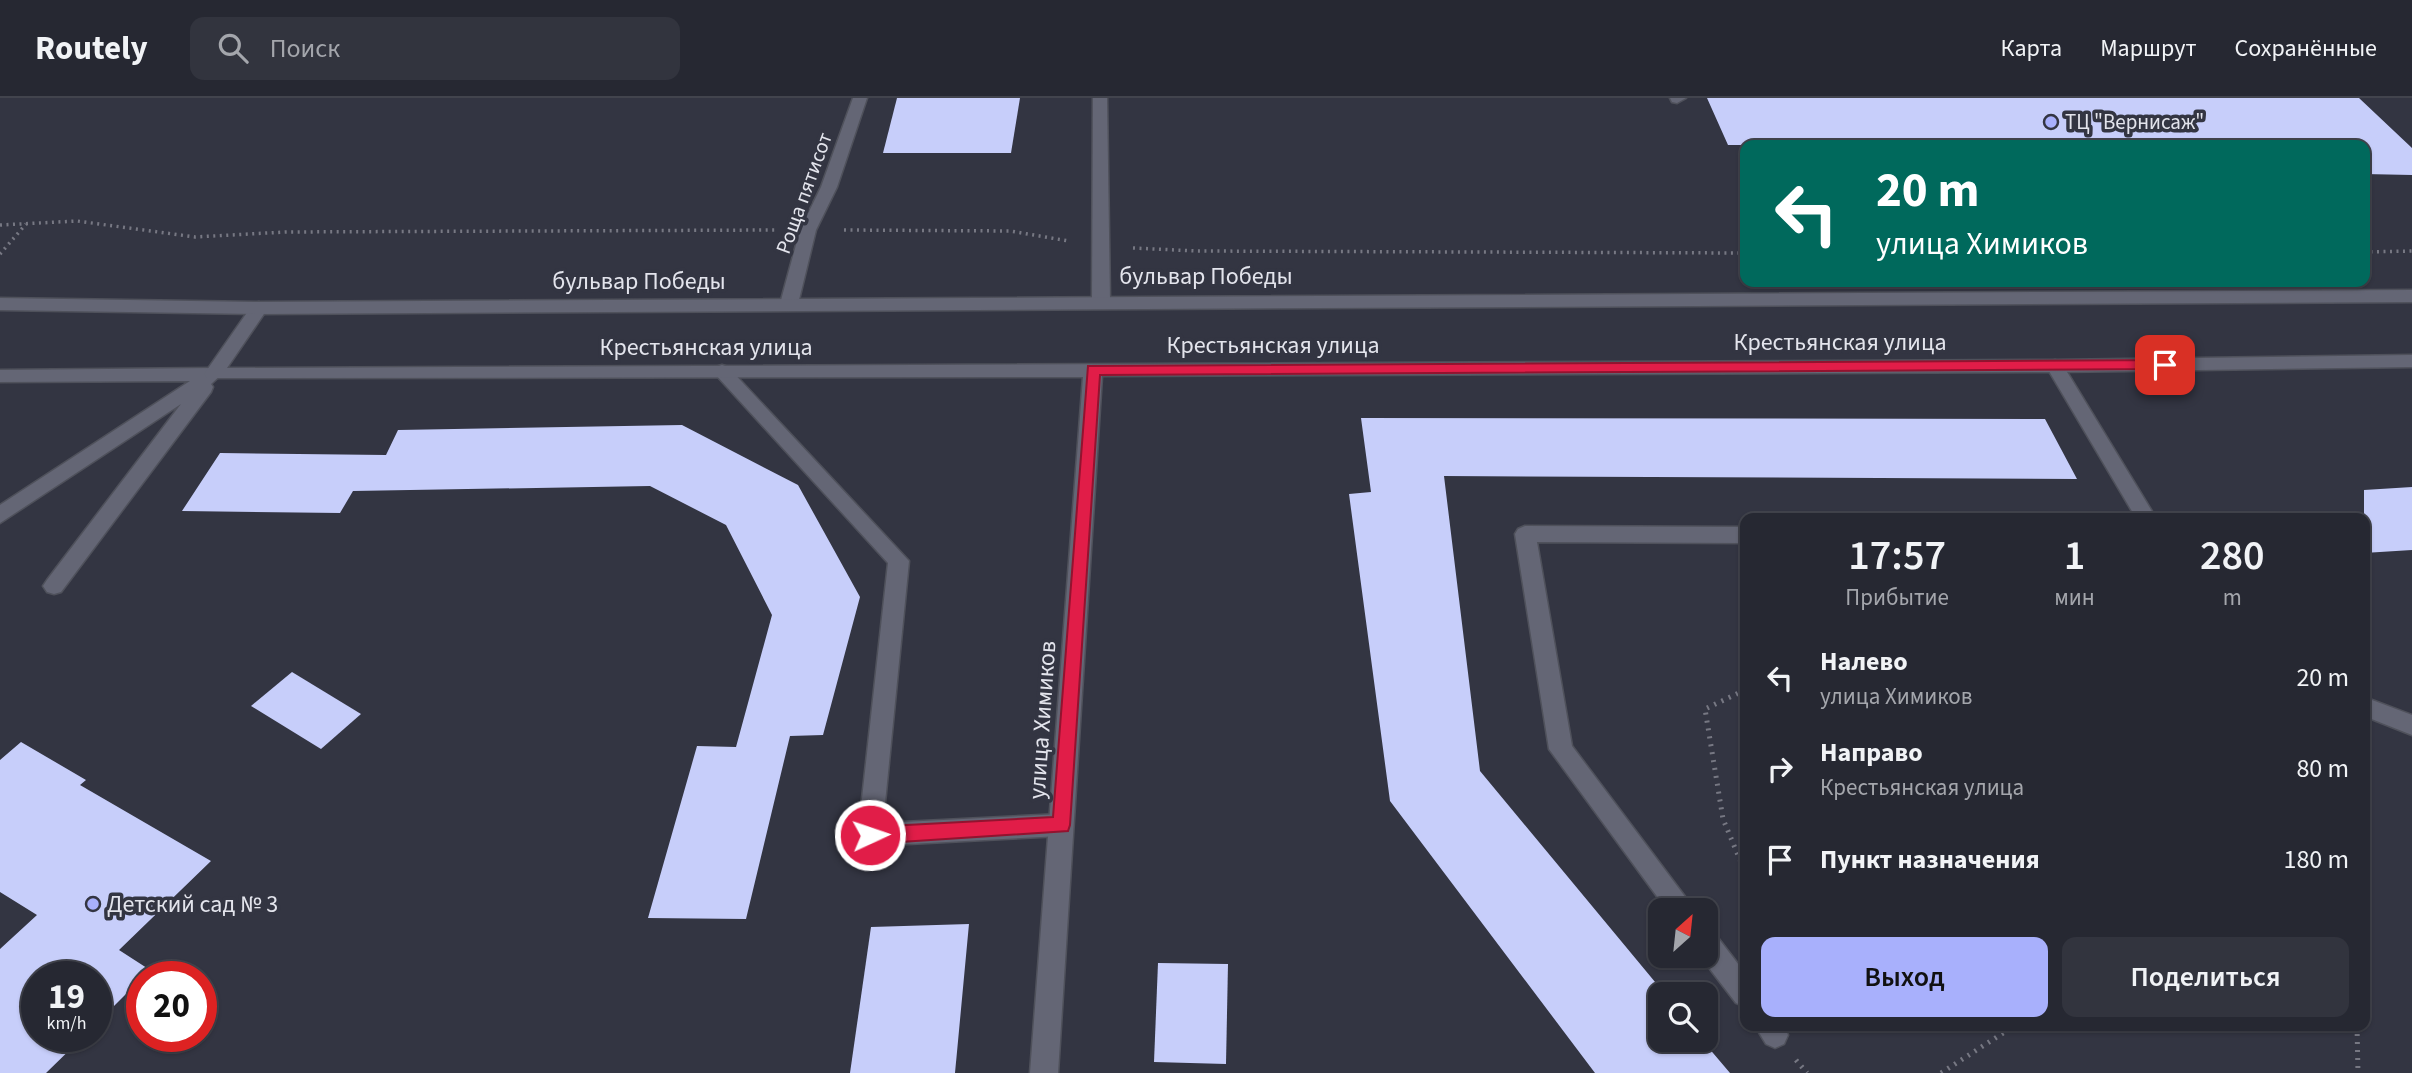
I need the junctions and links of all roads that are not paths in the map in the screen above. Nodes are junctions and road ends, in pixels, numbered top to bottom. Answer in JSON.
{"nodes":[{"id":1,"x":860,"y":98,"type":"edge"},
{"id":2,"x":1100,"y":98,"type":"edge"},
{"id":3,"x":2412,"y":296,"type":"edge"},
{"id":4,"x":1101,"y":301,"type":"junction"},
{"id":5,"x":0,"y":304,"type":"edge"},
{"id":6,"x":789,"y":304,"type":"junction"},
{"id":7,"x":259,"y":308,"type":"junction"},
{"id":8,"x":2412,"y":361,"type":"edge"},
{"id":9,"x":2056,"y":366,"type":"junction"},
{"id":10,"x":1093,"y":370,"type":"junction"},
{"id":11,"x":722,"y":371,"type":"junction"},
{"id":12,"x":214,"y":374,"type":"junction"},
{"id":13,"x":0,"y":376,"type":"edge"},
{"id":14,"x":2143,"y":513,"type":"edge"},
{"id":15,"x":0,"y":515,"type":"edge"},
{"id":16,"x":1740,"y":535,"type":"edge"},
{"id":17,"x":54,"y":586,"type":"dead end"},
{"id":18,"x":2370,"y":708,"type":"edge"},
{"id":19,"x":2412,"y":725,"type":"edge"},
{"id":20,"x":1061,"y":825,"type":"junction"},
{"id":21,"x":1673,"y":898,"type":"edge"},
{"id":22,"x":1718,"y":959,"type":"edge"},
{"id":23,"x":1740,"y":987,"type":"edge"},
{"id":24,"x":1044,"y":1073,"type":"edge"}],
"edges":[{"from":1,"to":6,"type":"street","name":"Роща пятисот"},
{"from":2,"to":4,"type":"street"},
{"from":3,"to":4,"type":"street","name":"бульвар Победы"},
{"from":4,"to":6,"type":"street","name":"бульвар Победы"},
{"from":5,"to":7,"type":"street","name":"бульвар Победы"},
{"from":6,"to":7,"type":"street","name":"бульвар Победы"},
{"from":7,"to":12,"type":"street"},
{"from":8,"to":9,"type":"street","name":"Крестьянская улица"},
{"from":9,"to":10,"type":"street","name":"Крестьянская улица"},
{"from":9,"to":14,"type":"street"},
{"from":10,"to":11,"type":"street","name":"Крестьянская улица"},
{"from":10,"to":20,"type":"street","name":"улица Химиков"},
{"from":11,"to":12,"type":"street","name":"Крестьянская улица"},
{"from":11,"to":20,"type":"street"},
{"from":12,"to":13,"type":"street","name":"Крестьянская улица"},
{"from":12,"to":15,"type":"street"},
{"from":12,"to":17,"type":"street"},
{"from":16,"to":21,"type":"street"},
{"from":18,"to":19,"type":"street"},
{"from":20,"to":24,"type":"street","name":"улица Химиков"},
{"from":22,"to":23,"type":"street"}]}
